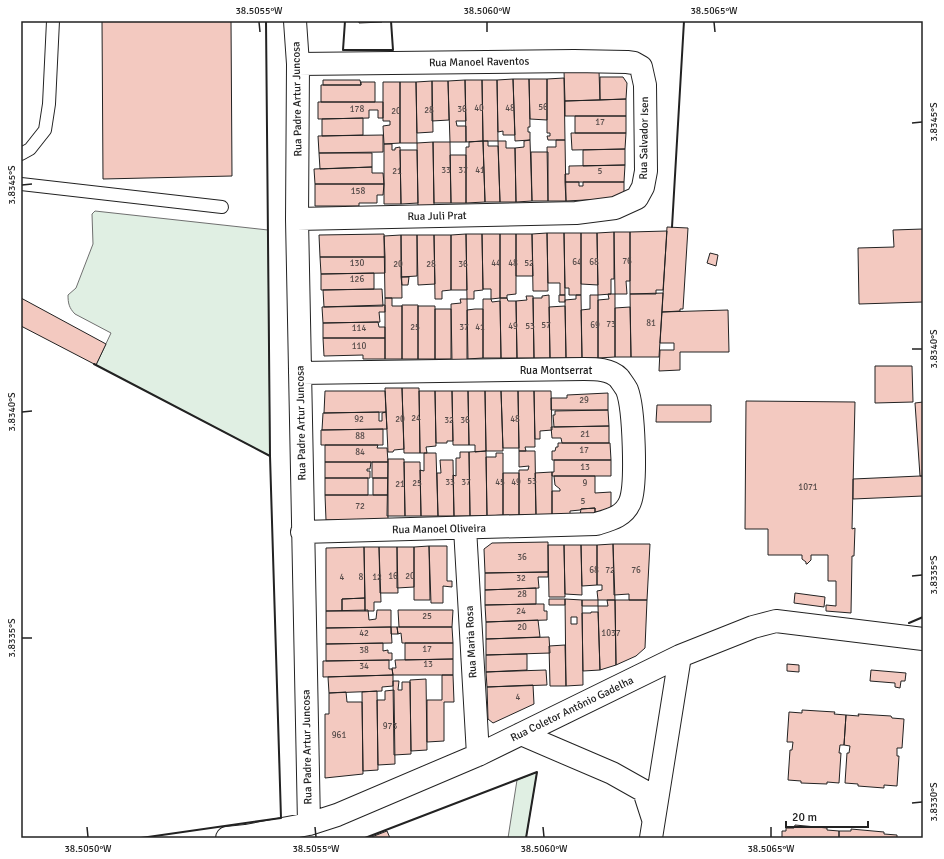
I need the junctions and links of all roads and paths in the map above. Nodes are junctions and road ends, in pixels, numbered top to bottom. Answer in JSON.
{"nodes":[{"id":1,"x":52,"y":21,"type":"edge"},
{"id":2,"x":295,"y":21,"type":"edge"},
{"id":3,"x":298,"y":64,"type":"junction"},
{"id":4,"x":645,"y":85,"type":"joint"},
{"id":5,"x":21,"y":154,"type":"edge"},
{"id":6,"x":21,"y":184,"type":"edge"},
{"id":7,"x":222,"y":207,"type":"dead end"},
{"id":8,"x":576,"y":213,"type":"joint"},
{"id":9,"x":297,"y":219,"type":"junction"},
{"id":10,"x":300,"y":373,"type":"junction"},
{"id":11,"x":576,"y":525,"type":"joint"},
{"id":12,"x":465,"y":528,"type":"junction"},
{"id":13,"x":302,"y":532,"type":"junction"},
{"id":14,"x":923,"y":639,"type":"edge"},
{"id":15,"x":680,"y":656,"type":"junction"},
{"id":16,"x":521,"y":734,"type":"junction"},
{"id":17,"x":478,"y":755,"type":"junction"},
{"id":18,"x":652,"y":830,"type":"edge"},
{"id":19,"x":302,"y":831,"type":"edge"},
{"id":20,"x":227,"y":838,"type":"edge"}],
"edges":[{"from":1,"to":5,"type":"lane"},
{"from":2,"to":3,"type":"street","name":"Rua Padre Artur Juncosa"},
{"from":3,"to":4,"type":"street","name":"Rua Manoel Raventos"},
{"from":3,"to":9,"type":"street","name":"Rua Padre Artur Juncosa"},
{"from":4,"to":8,"type":"street","name":"Rua Salvador Isen"},
{"from":6,"to":7,"type":"lane"},
{"from":8,"to":9,"type":"street","name":"Rua Juli Prat"},
{"from":9,"to":10,"type":"street","name":"Rua Padre Artur Juncosa"},
{"from":10,"to":11,"type":"street","name":"Rua Montserrat"},
{"from":10,"to":13,"type":"street","name":"Rua Padre Artur Juncosa"},
{"from":11,"to":12,"type":"street","name":"Rua Manoel Oliveira"},
{"from":12,"to":13,"type":"street","name":"Rua Manoel Oliveira"},
{"from":12,"to":17,"type":"street","name":"Rua Maria Rosa"},
{"from":13,"to":19,"type":"street","name":"Rua Padre Artur Juncosa"},
{"from":14,"to":15,"type":"street","name":"Rua Coletor Antônio Gadelha"},
{"from":15,"to":16,"type":"street","name":"Rua Coletor Antônio Gadelha"},
{"from":15,"to":18,"type":"street"},
{"from":16,"to":17,"type":"street","name":"Rua Coletor Antônio Gadelha"},
{"from":16,"to":18,"type":"street"},
{"from":17,"to":19,"type":"street","name":"Rua Coletor Antônio Gadelha"},
{"from":19,"to":20,"type":"street","name":"Rua Coletor Antônio Gadelha"}]}
